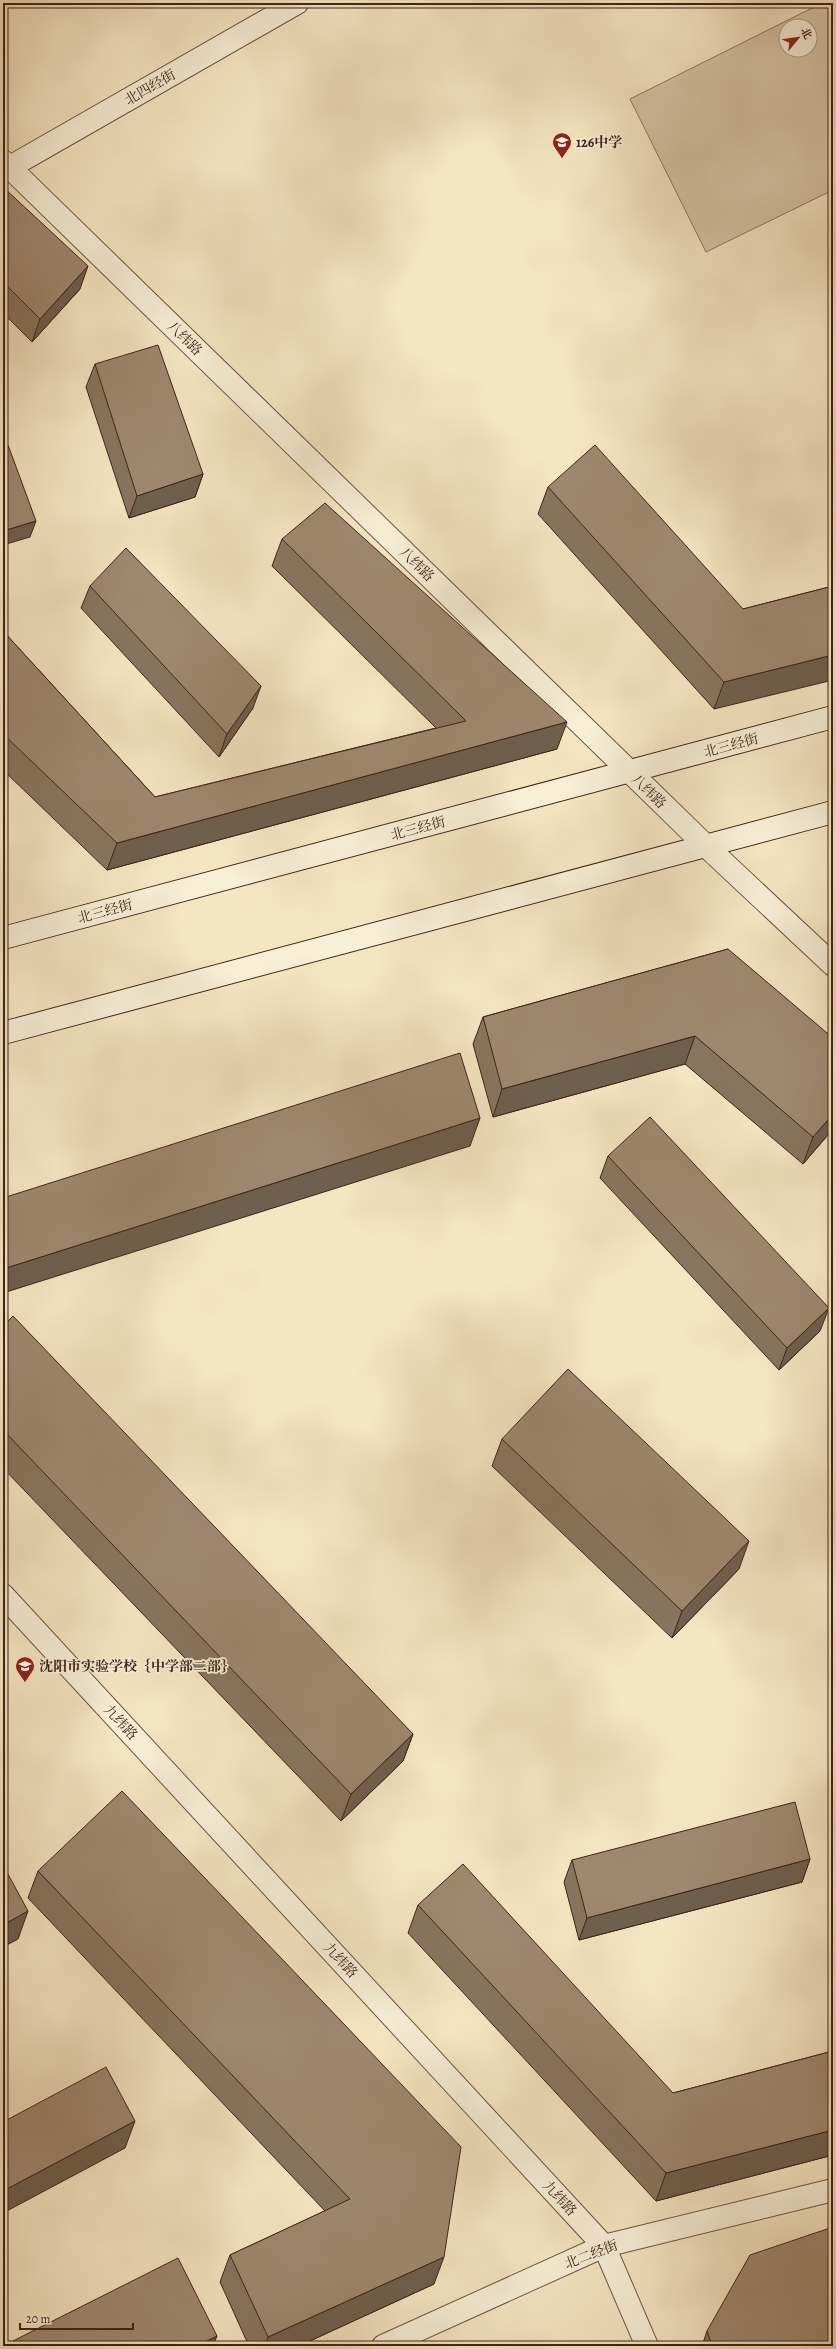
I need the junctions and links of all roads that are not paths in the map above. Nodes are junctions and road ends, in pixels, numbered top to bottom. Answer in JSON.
{"nodes":[{"id":1,"x":298,"y":3,"type":"edge"},
{"id":2,"x":6,"y":166,"type":"edge"},
{"id":3,"x":833,"y":717,"type":"edge"},
{"id":4,"x":629,"y":772,"type":"junction"},
{"id":5,"x":833,"y":812,"type":"edge"},
{"id":6,"x":706,"y":846,"type":"junction"},
{"id":7,"x":3,"y":938,"type":"edge"},
{"id":8,"x":833,"y":965,"type":"edge"},
{"id":9,"x":3,"y":1033,"type":"edge"},
{"id":10,"x":3,"y":1595,"type":"edge"},
{"id":11,"x":833,"y":2190,"type":"edge"},
{"id":12,"x":604,"y":2246,"type":"junction"},
{"id":13,"x":383,"y":2346,"type":"edge"},
{"id":14,"x":647,"y":2346,"type":"edge"}],
"edges":[{"from":1,"to":2,"type":"street","name":"北四经街"},
{"from":2,"to":4,"type":"street","name":"八纬路"},
{"from":3,"to":4,"type":"street","name":"北三经街"},
{"from":4,"to":6,"type":"street","name":"八纬路"},
{"from":4,"to":7,"type":"street","name":"北三经街"},
{"from":5,"to":6,"type":"street"},
{"from":6,"to":8,"type":"street","name":"八纬路"},
{"from":6,"to":9,"type":"street"},
{"from":10,"to":12,"type":"street","name":"九纬路"},
{"from":11,"to":12,"type":"street","name":"北二经街"},
{"from":12,"to":13,"type":"street","name":"北二经街"},
{"from":12,"to":14,"type":"street","name":"九纬路"}]}
